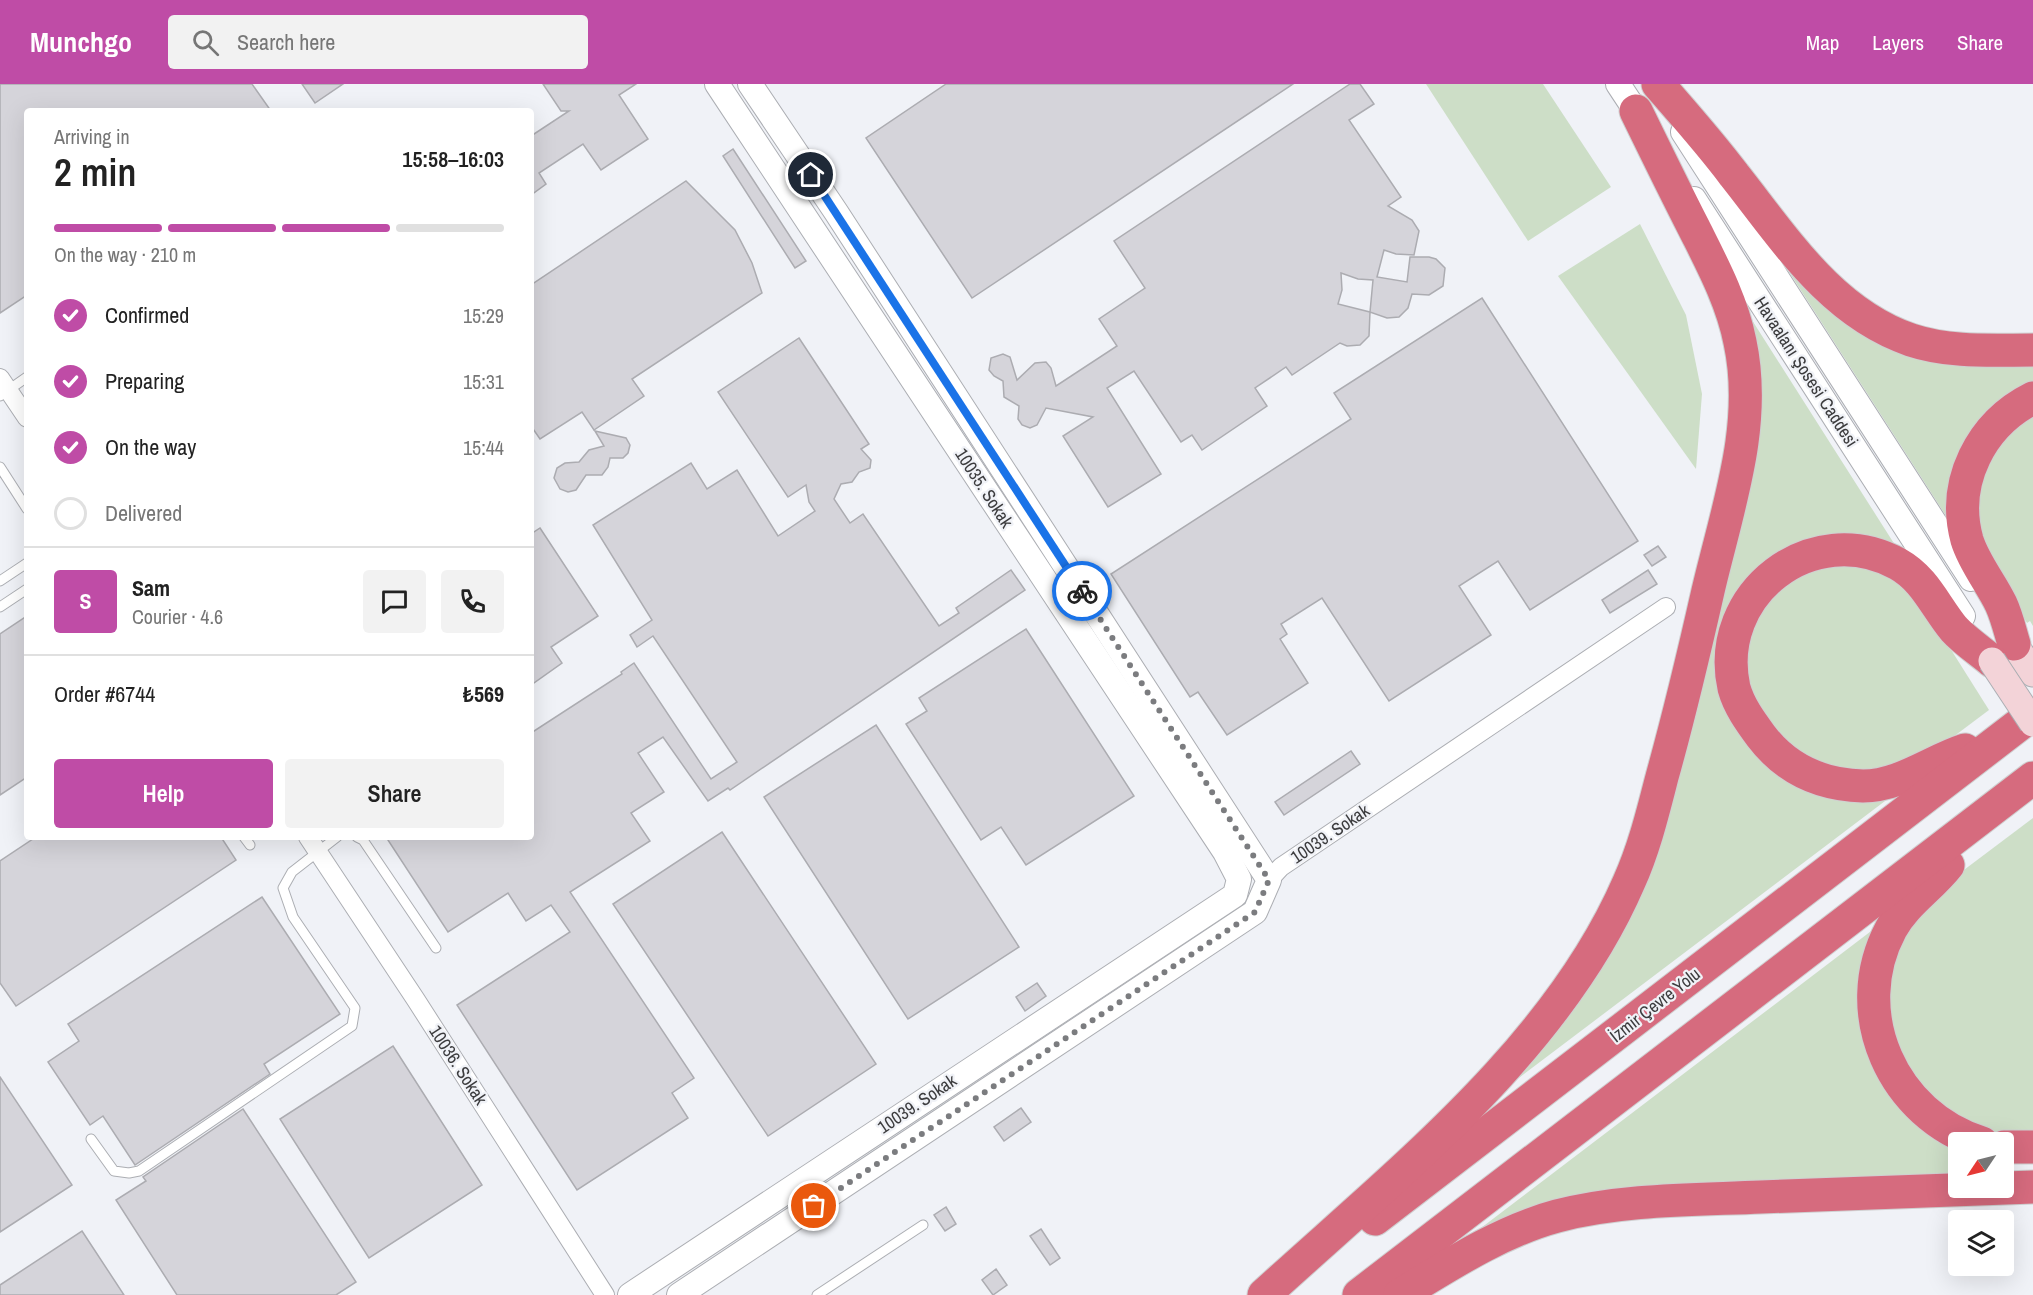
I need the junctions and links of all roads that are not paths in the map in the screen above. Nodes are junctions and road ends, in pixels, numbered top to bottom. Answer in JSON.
{"nodes":[{"id":1,"x":717,"y":84,"type":"edge"},
{"id":2,"x":750,"y":84,"type":"edge"},
{"id":3,"x":1618,"y":84,"type":"edge"},
{"id":4,"x":1658,"y":84,"type":"edge"},
{"id":5,"x":1644,"y":97,"type":"edge"},
{"id":6,"x":2033,"y":350,"type":"edge"},
{"id":7,"x":24,"y":378,"type":"edge"},
{"id":8,"x":3,"y":388,"type":"edge"},
{"id":9,"x":2033,"y":398,"type":"edge"},
{"id":10,"x":24,"y":414,"type":"edge"},
{"id":11,"x":0,"y":467,"type":"edge"},
{"id":12,"x":24,"y":504,"type":"edge"},
{"id":13,"x":24,"y":565,"type":"edge"},
{"id":14,"x":0,"y":581,"type":"edge"},
{"id":15,"x":24,"y":591,"type":"edge"},
{"id":16,"x":0,"y":607,"type":"edge"},
{"id":17,"x":1666,"y":607,"type":"dead end"},
{"id":18,"x":2003,"y":652,"type":"junction"},
{"id":19,"x":2033,"y":673,"type":"edge"},
{"id":20,"x":2033,"y":714,"type":"edge"},
{"id":21,"x":2033,"y":723,"type":"edge"},
{"id":22,"x":1998,"y":740,"type":"junction"},
{"id":23,"x":2033,"y":778,"type":"edge"},
{"id":24,"x":1993,"y":808,"type":"junction"},
{"id":25,"x":363,"y":840,"type":"edge"},
{"id":26,"x":313,"y":844,"type":"edge"},
{"id":27,"x":1269,"y":880,"type":"junction"},
{"id":28,"x":1235,"y":895,"type":"joint"},
{"id":29,"x":436,"y":948,"type":"dead end"},
{"id":30,"x":1958,"y":1132,"type":"edge"},
{"id":31,"x":91,"y":1139,"type":"dead end"},
{"id":32,"x":2014,"y":1147,"type":"edge"},
{"id":33,"x":2033,"y":1148,"type":"edge"},
{"id":34,"x":2033,"y":1187,"type":"edge"},
{"id":35,"x":923,"y":1225,"type":"dead end"},
{"id":36,"x":605,"y":1295,"type":"edge"},
{"id":37,"x":630,"y":1295,"type":"edge"},
{"id":38,"x":679,"y":1295,"type":"edge"},
{"id":39,"x":817,"y":1295,"type":"edge"},
{"id":40,"x":1264,"y":1295,"type":"edge"},
{"id":41,"x":1276,"y":1295,"type":"edge"},
{"id":42,"x":1359,"y":1295,"type":"edge"},
{"id":43,"x":1400,"y":1295,"type":"edge"}],
"edges":[{"from":1,"to":28,"type":"street","name":"10035. Sokak"},
{"from":2,"to":27,"type":"street","name":"10035. Sokak"},
{"from":3,"to":5,"type":"street","name":"Havaalanı Şosesi Caddesi"},
{"from":4,"to":6,"type":"highway"},
{"from":5,"to":18,"type":"street","name":"Havaalanı Şosesi Caddesi"},
{"from":5,"to":40,"type":"highway"},
{"from":7,"to":8,"type":"lane"},
{"from":8,"to":10,"type":"street"},
{"from":9,"to":18,"type":"highway"},
{"from":11,"to":12,"type":"lane"},
{"from":13,"to":14,"type":"lane"},
{"from":15,"to":16,"type":"lane"},
{"from":17,"to":27,"type":"street","name":"10039. Sokak"},
{"from":18,"to":19,"type":"main road"},
{"from":18,"to":21,"type":"main road","bridge":true},
{"from":18,"to":22,"type":"highway"},
{"from":20,"to":22,"type":"highway","name":"İzmir Çevre Yolu"},
{"from":22,"to":41,"type":"highway","name":"İzmir Çevre Yolu"},
{"from":23,"to":24,"type":"highway"},
{"from":24,"to":30,"type":"highway"},
{"from":24,"to":42,"type":"highway"},
{"from":25,"to":29,"type":"lane"},
{"from":26,"to":31,"type":"lane"},
{"from":26,"to":36,"type":"street","name":"10036. Sokak"},
{"from":27,"to":38,"type":"street","name":"10039. Sokak"},
{"from":28,"to":37,"type":"street","name":"10039. Sokak"},
{"from":32,"to":33,"type":"highway"},
{"from":34,"to":43,"type":"highway"},
{"from":35,"to":39,"type":"lane"}]}
